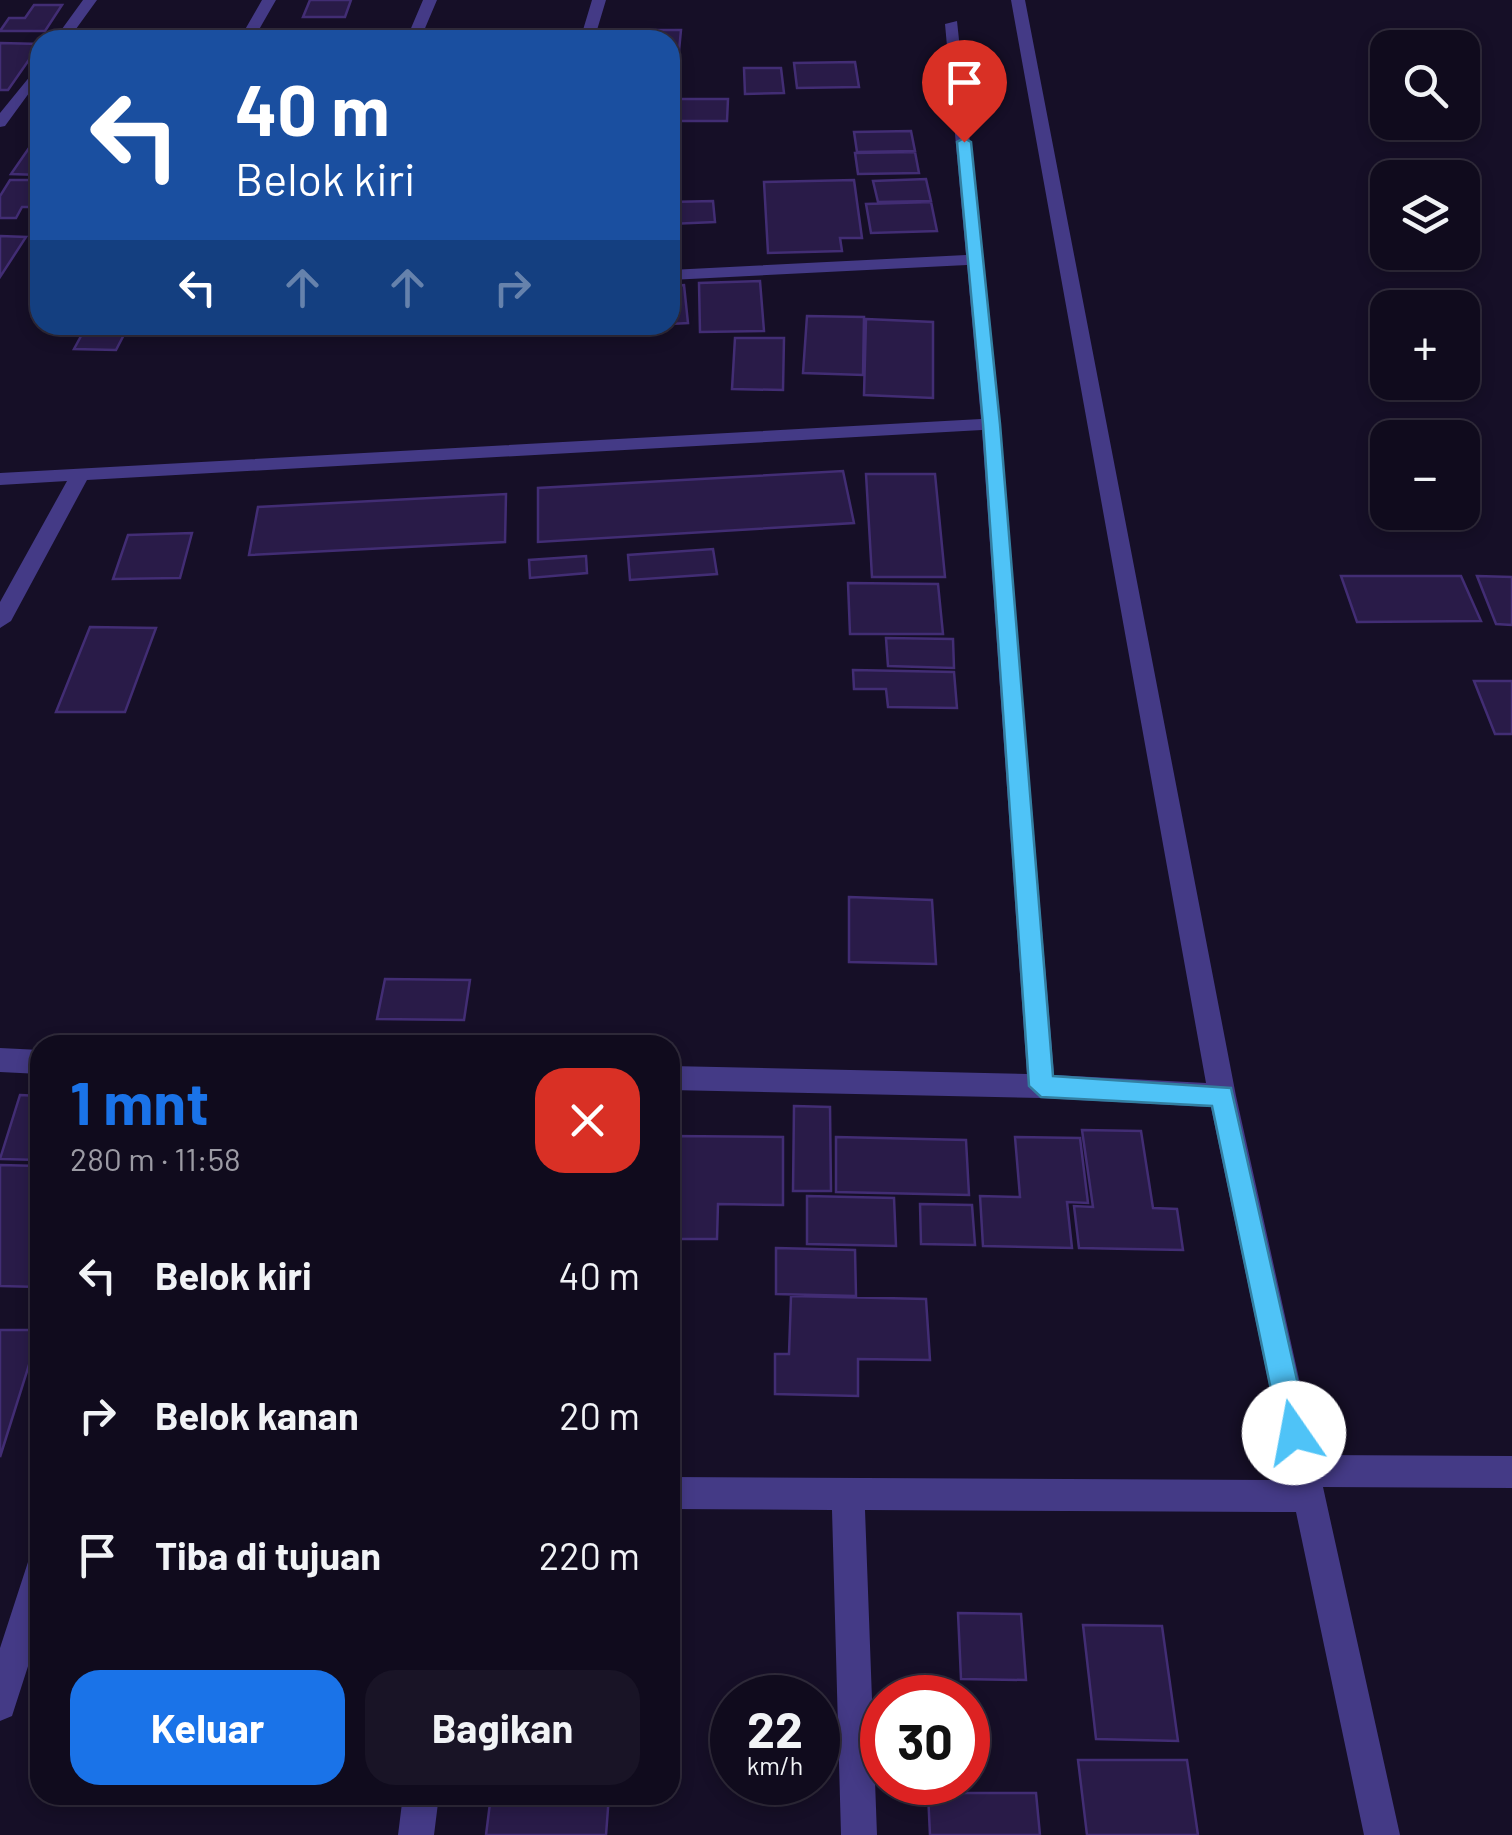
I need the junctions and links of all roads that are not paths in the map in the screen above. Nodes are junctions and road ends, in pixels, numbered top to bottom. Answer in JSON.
{"nodes":[{"id":1,"x":90,"y":0,"type":"edge"},
{"id":2,"x":269,"y":0,"type":"edge"},
{"id":3,"x":430,"y":0,"type":"edge"},
{"id":4,"x":599,"y":0,"type":"edge"},
{"id":5,"x":1018,"y":0,"type":"edge"},
{"id":6,"x":952,"y":24,"type":"dead end"},
{"id":7,"x":68,"y":30,"type":"edge"},
{"id":8,"x":252,"y":30,"type":"edge"},
{"id":9,"x":417,"y":30,"type":"edge"},
{"id":10,"x":590,"y":30,"type":"edge"},
{"id":11,"x":30,"y":82,"type":"edge"},
{"id":12,"x":0,"y":123,"type":"edge"},
{"id":13,"x":975,"y":260,"type":"junction"},
{"id":14,"x":680,"y":275,"type":"edge"},
{"id":15,"x":991,"y":424,"type":"junction"},
{"id":16,"x":80,"y":476,"type":"junction"},
{"id":17,"x":0,"y":479,"type":"edge"},
{"id":18,"x":0,"y":620,"type":"edge"},
{"id":19,"x":0,"y":1060,"type":"edge"},
{"id":20,"x":30,"y":1062,"type":"edge"},
{"id":21,"x":680,"y":1078,"type":"edge"},
{"id":22,"x":1041,"y":1086,"type":"junction"},
{"id":23,"x":1222,"y":1096,"type":"junction"},
{"id":24,"x":1512,"y":1472,"type":"edge"},
{"id":25,"x":1305,"y":1484,"type":"junction"},
{"id":26,"x":848,"y":1491,"type":"junction"},
{"id":27,"x":680,"y":1493,"type":"edge"},
{"id":28,"x":30,"y":1606,"type":"edge"},
{"id":29,"x":0,"y":1704,"type":"edge"},
{"id":30,"x":419,"y":1805,"type":"edge"},
{"id":31,"x":416,"y":1835,"type":"edge"},
{"id":32,"x":859,"y":1835,"type":"edge"},
{"id":33,"x":1382,"y":1835,"type":"edge"}],
"edges":[{"from":1,"to":7,"type":"street"},
{"from":2,"to":8,"type":"street"},
{"from":3,"to":9,"type":"street"},
{"from":4,"to":10,"type":"street"},
{"from":5,"to":23,"type":"street"},
{"from":6,"to":13,"type":"street"},
{"from":11,"to":12,"type":"street"},
{"from":13,"to":14,"type":"street"},
{"from":13,"to":15,"type":"street"},
{"from":15,"to":16,"type":"street"},
{"from":15,"to":22,"type":"street"},
{"from":16,"to":17,"type":"street"},
{"from":16,"to":18,"type":"street"},
{"from":19,"to":20,"type":"street"},
{"from":21,"to":22,"type":"street"},
{"from":22,"to":23,"type":"street"},
{"from":23,"to":25,"type":"street"},
{"from":24,"to":25,"type":"street"},
{"from":25,"to":26,"type":"street"},
{"from":25,"to":33,"type":"street"},
{"from":26,"to":27,"type":"street"},
{"from":26,"to":32,"type":"street"},
{"from":28,"to":29,"type":"street"},
{"from":30,"to":31,"type":"street"}]}
